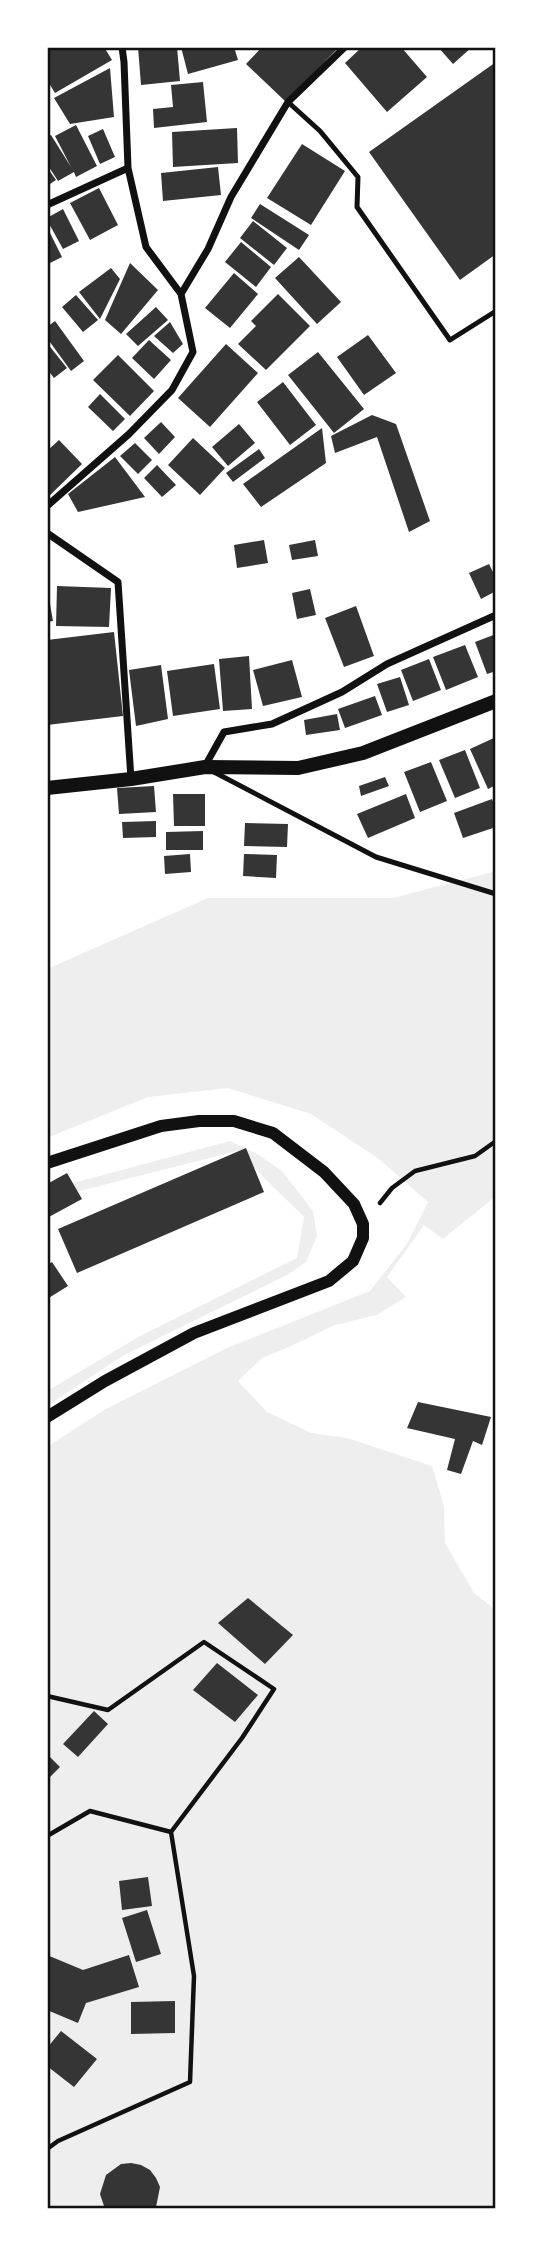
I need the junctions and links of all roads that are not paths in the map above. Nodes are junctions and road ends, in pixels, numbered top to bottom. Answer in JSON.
{"nodes":[{"id":1,"x":122,"y":47,"type":"edge"},
{"id":2,"x":345,"y":47,"type":"edge"},
{"id":3,"x":288,"y":102,"type":"junction"},
{"id":4,"x":128,"y":167,"type":"junction"},
{"id":5,"x":47,"y":205,"type":"edge"},
{"id":6,"x":181,"y":294,"type":"junction"},
{"id":7,"x":496,"y":311,"type":"edge"},
{"id":8,"x":47,"y":506,"type":"edge"},
{"id":9,"x":47,"y":533,"type":"edge"},
{"id":10,"x":496,"y":615,"type":"edge"},
{"id":11,"x":496,"y":701,"type":"edge"},
{"id":12,"x":205,"y":767,"type":"junction"},
{"id":13,"x":131,"y":779,"type":"junction"},
{"id":14,"x":47,"y":788,"type":"edge"},
{"id":15,"x":496,"y":894,"type":"edge"},
{"id":16,"x":47,"y":1163,"type":"edge"},
{"id":17,"x":47,"y":1417,"type":"edge"}],
"edges":[{"from":1,"to":4,"type":"street"},
{"from":2,"to":3,"type":"street"},
{"from":3,"to":6,"type":"street"},
{"from":3,"to":7,"type":"lane"},
{"from":4,"to":5,"type":"street"},
{"from":4,"to":6,"type":"street"},
{"from":6,"to":8,"type":"street"},
{"from":9,"to":13,"type":"street"},
{"from":10,"to":12,"type":"street"},
{"from":11,"to":12,"type":"main road"},
{"from":12,"to":13,"type":"main road"},
{"from":12,"to":15,"type":"lane"},
{"from":13,"to":14,"type":"main road"},
{"from":16,"to":17,"type":"street"}]}
